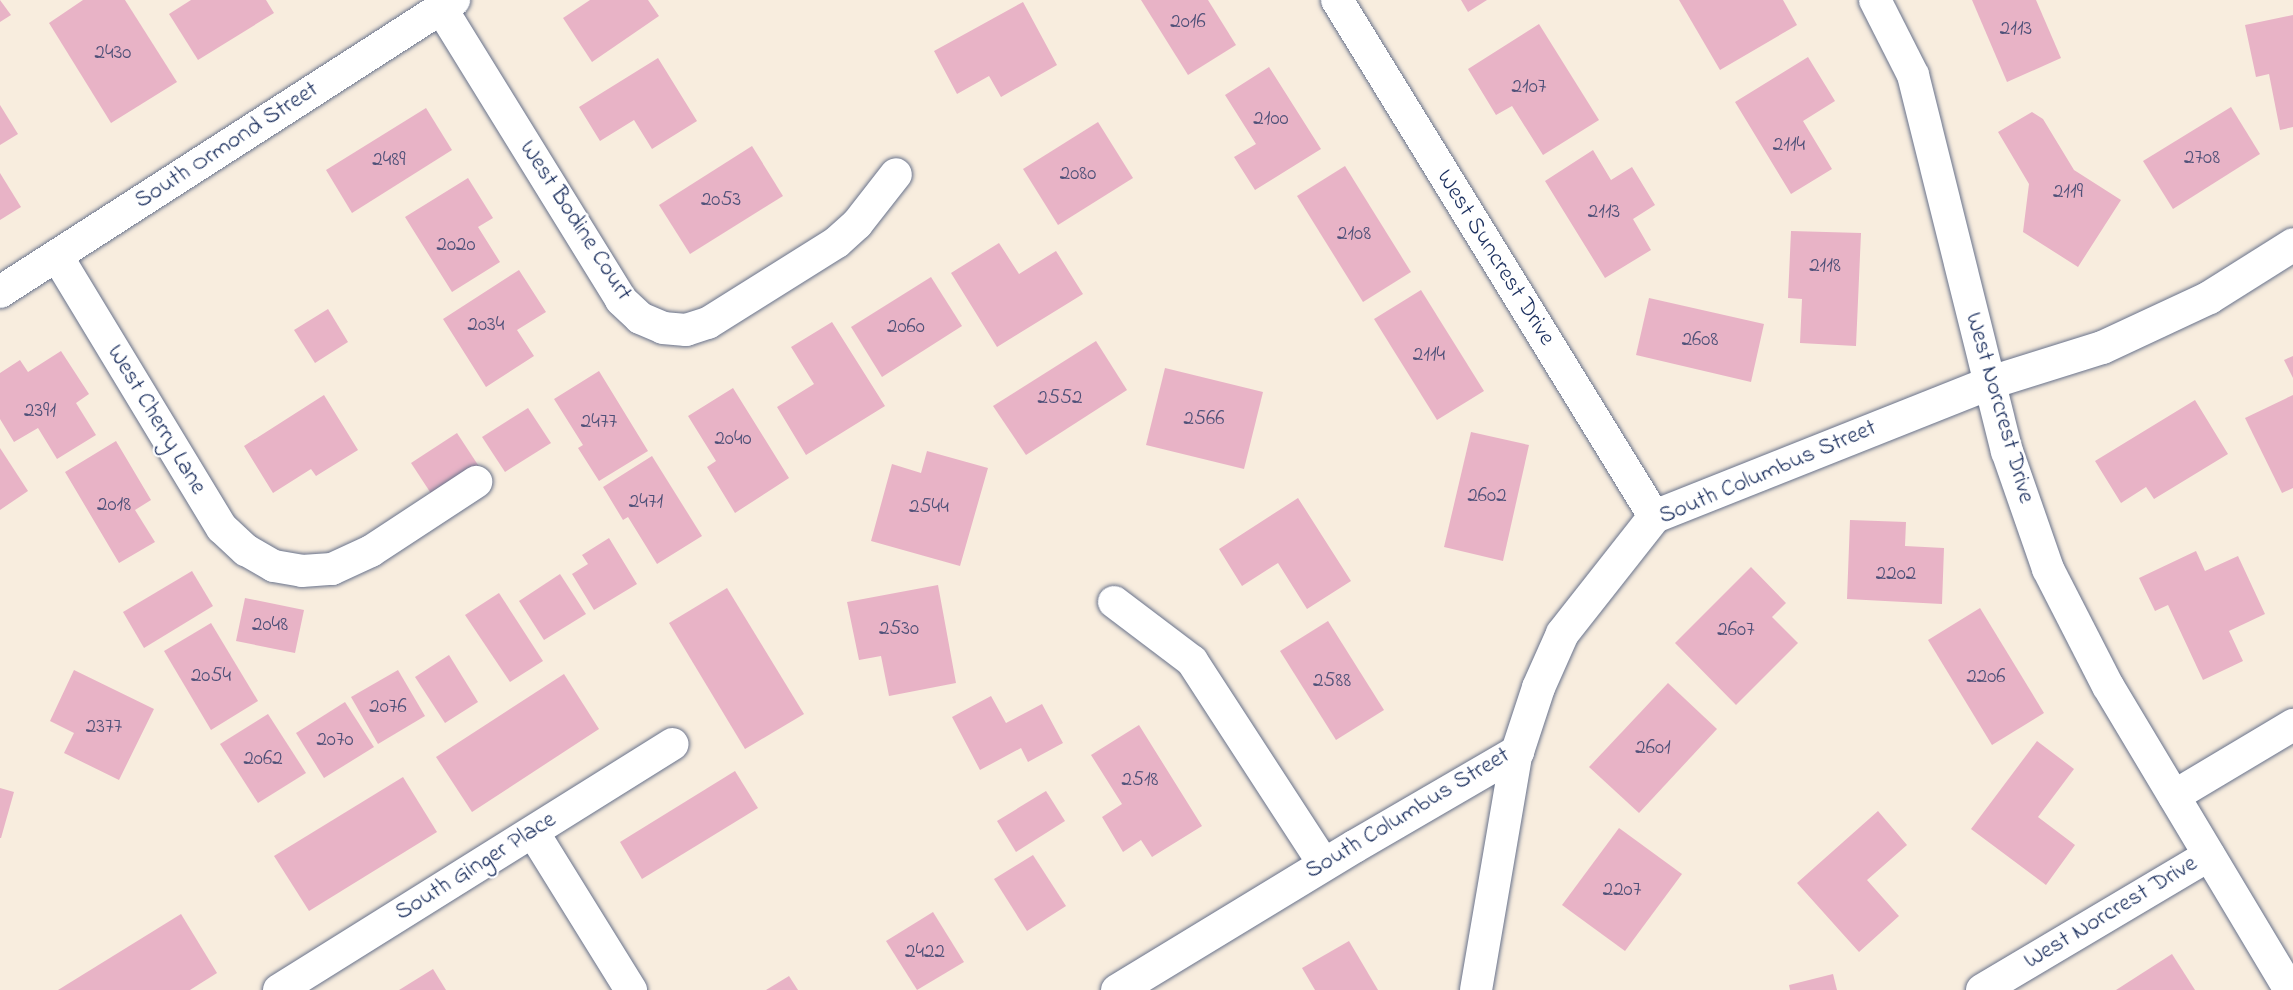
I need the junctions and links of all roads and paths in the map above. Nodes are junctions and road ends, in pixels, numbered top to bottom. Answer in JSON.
{"nodes":[{"id":1,"x":1337,"y":0,"type":"edge"},
{"id":2,"x":1875,"y":0,"type":"edge"},
{"id":3,"x":448,"y":4,"type":"edge"},
{"id":4,"x":896,"y":174,"type":"dead end"},
{"id":5,"x":2293,"y":244,"type":"edge"},
{"id":6,"x":57,"y":256,"type":"junction"},
{"id":7,"x":0,"y":292,"type":"edge"},
{"id":8,"x":1990,"y":382,"type":"junction"},
{"id":9,"x":476,"y":482,"type":"dead end"},
{"id":10,"x":1654,"y":516,"type":"junction"},
{"id":11,"x":1114,"y":602,"type":"dead end"},
{"id":12,"x":2293,"y":725,"type":"edge"},
{"id":13,"x":674,"y":744,"type":"dead end"},
{"id":14,"x":1518,"y":751,"type":"junction"},
{"id":15,"x":2174,"y":796,"type":"junction"},
{"id":16,"x":533,"y":832,"type":"junction"},
{"id":17,"x":2209,"y":855,"type":"junction"},
{"id":18,"x":1324,"y":864,"type":"junction"},
{"id":19,"x":279,"y":990,"type":"edge"},
{"id":20,"x":632,"y":990,"type":"edge"},
{"id":21,"x":1117,"y":990,"type":"edge"},
{"id":22,"x":1476,"y":990,"type":"edge"},
{"id":23,"x":1982,"y":990,"type":"edge"},
{"id":24,"x":2290,"y":990,"type":"edge"}],
"edges":[{"from":1,"to":10,"type":"street","name":"West Suncrest Drive"},
{"from":2,"to":8,"type":"street","name":"West Norcrest Drive"},
{"from":3,"to":4,"type":"street","name":"West Bodine Court"},
{"from":3,"to":6,"type":"street","name":"South Ormond Street"},
{"from":5,"to":8,"type":"street","name":"South Columbus Street"},
{"from":6,"to":7,"type":"street","name":"South Ormond Street"},
{"from":6,"to":9,"type":"street","name":"West Cherry Lane"},
{"from":8,"to":10,"type":"street","name":"South Columbus Street"},
{"from":8,"to":15,"type":"street","name":"West Norcrest Drive"},
{"from":10,"to":14,"type":"street","name":"South Columbus Street"},
{"from":11,"to":18,"type":"street"},
{"from":12,"to":15,"type":"street"},
{"from":13,"to":16,"type":"street","name":"South Ginger Place"},
{"from":14,"to":18,"type":"street","name":"South Columbus Street"},
{"from":14,"to":22,"type":"street"},
{"from":15,"to":17,"type":"street","name":"West Norcrest Drive"},
{"from":16,"to":19,"type":"street","name":"South Ginger Place"},
{"from":16,"to":20,"type":"street"},
{"from":17,"to":23,"type":"street","name":"West Norcrest Drive"},
{"from":17,"to":24,"type":"street","name":"West Norcrest Drive"},
{"from":18,"to":21,"type":"street","name":"South Columbus Street"}]}
